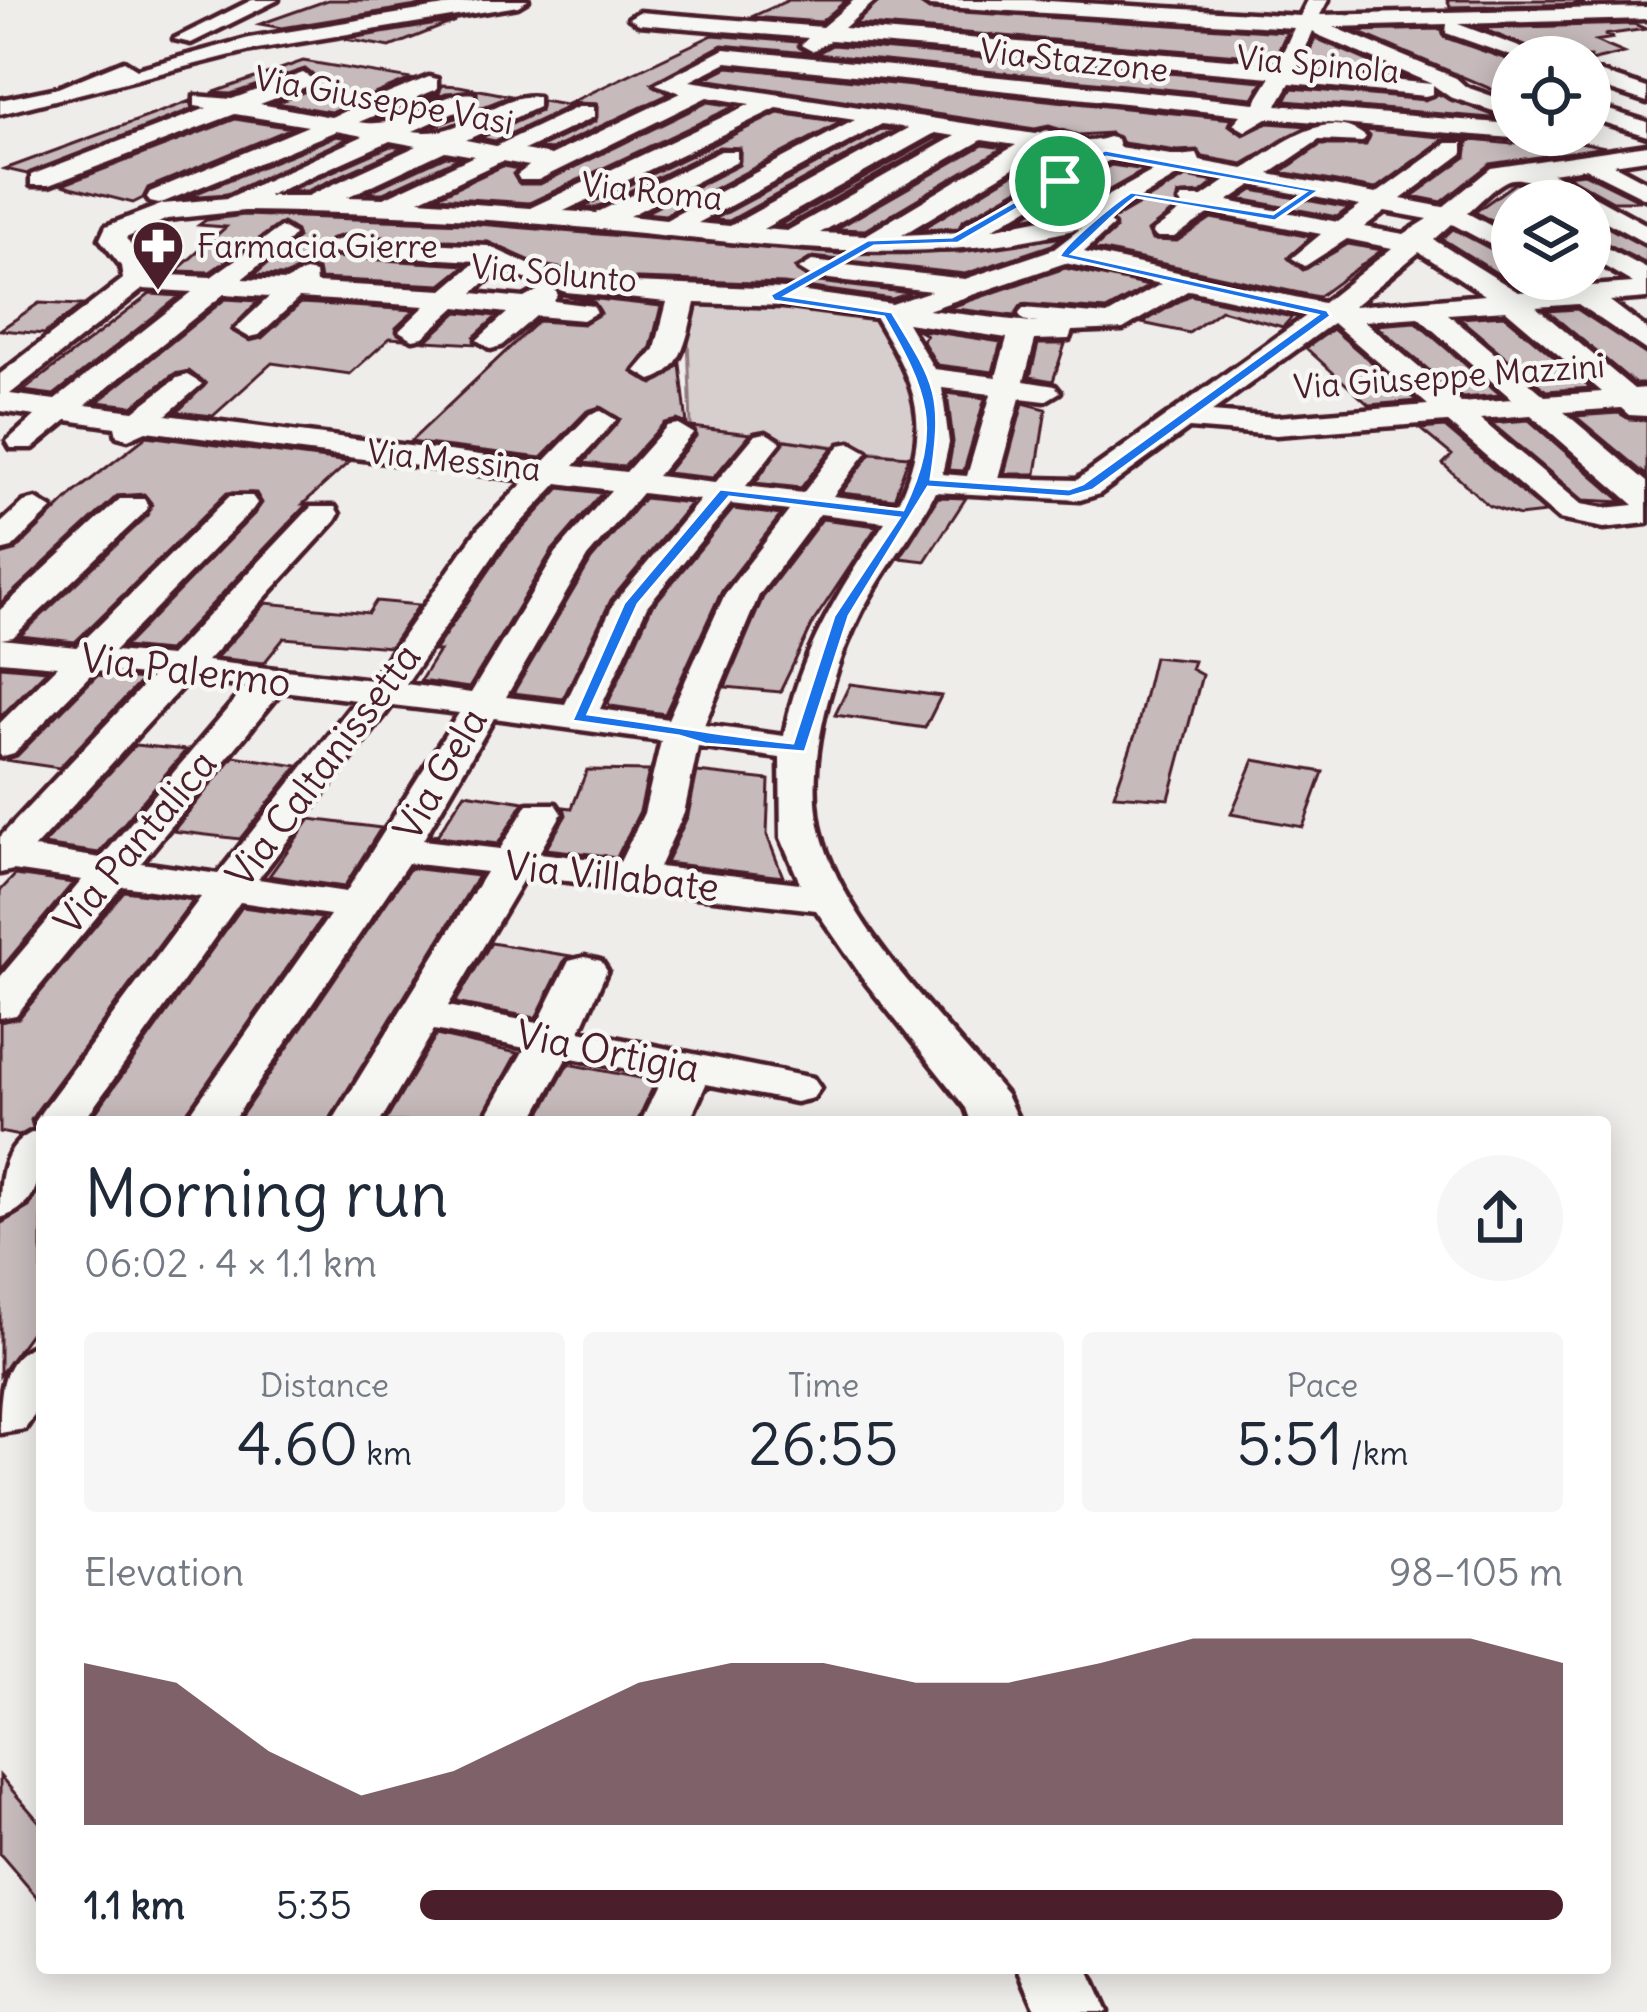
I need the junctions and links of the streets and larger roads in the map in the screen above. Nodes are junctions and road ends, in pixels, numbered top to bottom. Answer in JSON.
{"nodes":[{"id":1,"x":268,"y":0,"type":"edge"},
{"id":2,"x":518,"y":0,"type":"edge"},
{"id":3,"x":671,"y":0,"type":"edge"},
{"id":4,"x":866,"y":0,"type":"edge"},
{"id":5,"x":928,"y":0,"type":"edge"},
{"id":6,"x":1318,"y":0,"type":"edge"},
{"id":7,"x":962,"y":1,"type":"edge"},
{"id":8,"x":739,"y":2,"type":"edge"},
{"id":9,"x":1012,"y":3,"type":"edge"},
{"id":10,"x":1074,"y":5,"type":"edge"},
{"id":11,"x":1246,"y":6,"type":"edge"},
{"id":12,"x":1133,"y":7,"type":"edge"},
{"id":13,"x":1191,"y":8,"type":"edge"},
{"id":14,"x":1493,"y":8,"type":"edge"},
{"id":15,"x":1422,"y":9,"type":"edge"},
{"id":16,"x":796,"y":10,"type":"dead end"},
{"id":17,"x":1618,"y":13,"type":"junction"},
{"id":18,"x":1647,"y":13,"type":"edge"},
{"id":19,"x":1562,"y":15,"type":"junction"},
{"id":20,"x":1298,"y":22,"type":"junction"},
{"id":21,"x":704,"y":25,"type":"junction"},
{"id":22,"x":1647,"y":25,"type":"edge"},
{"id":23,"x":762,"y":36,"type":"junction"},
{"id":24,"x":1550,"y":36,"type":"edge"},
{"id":25,"x":1491,"y":38,"type":"edge"},
{"id":26,"x":1625,"y":38,"type":"dead end"},
{"id":27,"x":819,"y":41,"type":"junction"},
{"id":28,"x":875,"y":46,"type":"junction"},
{"id":29,"x":928,"y":48,"type":"junction"},
{"id":30,"x":980,"y":53,"type":"junction"},
{"id":31,"x":1099,"y":57,"type":"junction"},
{"id":32,"x":1158,"y":60,"type":"junction"},
{"id":33,"x":1031,"y":61,"type":"junction"},
{"id":34,"x":783,"y":62,"type":"junction"},
{"id":35,"x":841,"y":68,"type":"junction"},
{"id":36,"x":1422,"y":72,"type":"junction"},
{"id":37,"x":895,"y":74,"type":"junction"},
{"id":38,"x":1075,"y":74,"type":"junction"},
{"id":39,"x":1211,"y":76,"type":"junction"},
{"id":40,"x":99,"y":80,"type":"junction"},
{"id":41,"x":303,"y":80,"type":"dead end"},
{"id":42,"x":950,"y":80,"type":"junction"},
{"id":43,"x":1137,"y":82,"type":"junction"},
{"id":44,"x":1278,"y":82,"type":"junction"},
{"id":45,"x":1611,"y":83,"type":"edge"},
{"id":46,"x":429,"y":84,"type":"dead end"},
{"id":47,"x":1001,"y":85,"type":"junction"},
{"id":48,"x":1050,"y":90,"type":"junction"},
{"id":49,"x":1458,"y":92,"type":"junction"},
{"id":50,"x":705,"y":93,"type":"junction"},
{"id":51,"x":336,"y":94,"type":"dead end"},
{"id":52,"x":1647,"y":95,"type":"edge"},
{"id":53,"x":1116,"y":97,"type":"junction"},
{"id":54,"x":466,"y":99,"type":"dead end"},
{"id":55,"x":203,"y":101,"type":"dead end"},
{"id":56,"x":530,"y":102,"type":"dead end"},
{"id":57,"x":770,"y":103,"type":"junction"},
{"id":58,"x":1185,"y":104,"type":"junction"},
{"id":59,"x":1491,"y":104,"type":"edge"},
{"id":60,"x":0,"y":107,"type":"edge"},
{"id":61,"x":233,"y":107,"type":"junction"},
{"id":62,"x":1491,"y":108,"type":"edge"},
{"id":63,"x":664,"y":109,"type":"junction"},
{"id":64,"x":820,"y":110,"type":"junction"},
{"id":65,"x":586,"y":112,"type":"dead end"},
{"id":66,"x":283,"y":116,"type":"junction"},
{"id":67,"x":876,"y":118,"type":"junction"},
{"id":68,"x":1611,"y":118,"type":"edge"},
{"id":69,"x":731,"y":122,"type":"junction"},
{"id":70,"x":332,"y":124,"type":"junction"},
{"id":71,"x":928,"y":127,"type":"junction"},
{"id":72,"x":1491,"y":127,"type":"edge"},
{"id":73,"x":1647,"y":129,"type":"edge"},
{"id":74,"x":244,"y":131,"type":"dead end"},
{"id":75,"x":388,"y":134,"type":"junction"},
{"id":76,"x":976,"y":134,"type":"junction"},
{"id":77,"x":780,"y":135,"type":"junction"},
{"id":78,"x":99,"y":136,"type":"dead end"},
{"id":79,"x":834,"y":140,"type":"junction"},
{"id":80,"x":1385,"y":141,"type":"junction"},
{"id":81,"x":1038,"y":142,"type":"junction"},
{"id":82,"x":136,"y":143,"type":"junction"},
{"id":83,"x":444,"y":144,"type":"junction"},
{"id":84,"x":1611,"y":147,"type":"edge"},
{"id":85,"x":1455,"y":148,"type":"junction"},
{"id":86,"x":1491,"y":148,"type":"edge"},
{"id":87,"x":885,"y":149,"type":"junction"},
{"id":88,"x":1647,"y":152,"type":"edge"},
{"id":89,"x":499,"y":153,"type":"junction"},
{"id":90,"x":1105,"y":153,"type":"junction"},
{"id":91,"x":1559,"y":156,"type":"edge"},
{"id":92,"x":1602,"y":156,"type":"edge"},
{"id":93,"x":554,"y":163,"type":"junction"},
{"id":94,"x":1180,"y":164,"type":"junction"},
{"id":95,"x":237,"y":165,"type":"junction"},
{"id":96,"x":1529,"y":170,"type":"junction"},
{"id":97,"x":291,"y":176,"type":"junction"},
{"id":98,"x":1247,"y":178,"type":"junction"},
{"id":99,"x":40,"y":180,"type":"dead end"},
{"id":100,"x":1547,"y":180,"type":"edge"},
{"id":101,"x":1484,"y":186,"type":"junction"},
{"id":102,"x":1315,"y":190,"type":"junction"},
{"id":103,"x":1491,"y":190,"type":"edge"},
{"id":104,"x":1134,"y":194,"type":"junction"},
{"id":105,"x":1647,"y":195,"type":"edge"},
{"id":106,"x":1611,"y":200,"type":"edge"},
{"id":107,"x":1381,"y":203,"type":"junction"},
{"id":108,"x":226,"y":205,"type":"junction"},
{"id":109,"x":1206,"y":205,"type":"junction"},
{"id":110,"x":308,"y":206,"type":"junction"},
{"id":111,"x":384,"y":208,"type":"junction"},
{"id":112,"x":152,"y":212,"type":"junction"},
{"id":113,"x":457,"y":212,"type":"junction"},
{"id":114,"x":1106,"y":212,"type":"junction"},
{"id":115,"x":536,"y":214,"type":"junction"},
{"id":116,"x":1611,"y":215,"type":"edge"},
{"id":117,"x":606,"y":218,"type":"junction"},
{"id":118,"x":1275,"y":218,"type":"junction"},
{"id":119,"x":1491,"y":218,"type":"edge"},
{"id":120,"x":673,"y":226,"type":"junction"},
{"id":121,"x":1434,"y":228,"type":"junction"},
{"id":122,"x":1342,"y":231,"type":"junction"},
{"id":123,"x":736,"y":232,"type":"junction"},
{"id":124,"x":1165,"y":232,"type":"dead end"},
{"id":125,"x":211,"y":233,"type":"dead end"},
{"id":126,"x":281,"y":235,"type":"junction"},
{"id":127,"x":1647,"y":236,"type":"edge"},
{"id":128,"x":790,"y":239,"type":"junction"},
{"id":129,"x":954,"y":241,"type":"junction"},
{"id":130,"x":347,"y":242,"type":"junction"},
{"id":131,"x":872,"y":243,"type":"junction"},
{"id":132,"x":1491,"y":243,"type":"edge"},
{"id":133,"x":420,"y":250,"type":"junction"},
{"id":134,"x":1063,"y":255,"type":"junction"},
{"id":135,"x":491,"y":256,"type":"junction"},
{"id":136,"x":1305,"y":258,"type":"dead end"},
{"id":137,"x":1611,"y":259,"type":"edge"},
{"id":138,"x":1116,"y":267,"type":"junction"},
{"id":139,"x":821,"y":269,"type":"junction"},
{"id":140,"x":1006,"y":276,"type":"junction"},
{"id":141,"x":1647,"y":280,"type":"edge"},
{"id":142,"x":137,"y":281,"type":"junction"},
{"id":143,"x":560,"y":281,"type":"junction"},
{"id":144,"x":1183,"y":282,"type":"junction"},
{"id":145,"x":1491,"y":282,"type":"edge"},
{"id":146,"x":216,"y":286,"type":"junction"},
{"id":147,"x":1060,"y":289,"type":"dead end"},
{"id":148,"x":1611,"y":289,"type":"edge"},
{"id":149,"x":964,"y":290,"type":"junction"},
{"id":150,"x":1647,"y":290,"type":"edge"},
{"id":151,"x":636,"y":291,"type":"junction"},
{"id":152,"x":291,"y":292,"type":"junction"},
{"id":153,"x":367,"y":296,"type":"junction"},
{"id":154,"x":774,"y":297,"type":"junction"},
{"id":155,"x":1100,"y":298,"type":"dead end"},
{"id":156,"x":454,"y":299,"type":"junction"},
{"id":157,"x":1510,"y":300,"type":"joint"},
{"id":158,"x":1590,"y":300,"type":"edge"},
{"id":159,"x":531,"y":307,"type":"junction"},
{"id":160,"x":680,"y":307,"type":"junction"},
{"id":161,"x":1144,"y":308,"type":"junction"},
{"id":162,"x":1424,"y":308,"type":"junction"},
{"id":163,"x":888,"y":314,"type":"junction"},
{"id":164,"x":1333,"y":314,"type":"junction"},
{"id":165,"x":615,"y":315,"type":"junction"},
{"id":166,"x":1176,"y":316,"type":"dead end"},
{"id":167,"x":339,"y":321,"type":"dead end"},
{"id":168,"x":249,"y":329,"type":"dead end"},
{"id":169,"x":413,"y":331,"type":"dead end"},
{"id":170,"x":590,"y":338,"type":"dead end"},
{"id":171,"x":1040,"y":339,"type":"junction"},
{"id":172,"x":491,"y":340,"type":"dead end"},
{"id":173,"x":1647,"y":342,"type":"edge"},
{"id":174,"x":905,"y":343,"type":"junction"},
{"id":175,"x":651,"y":371,"type":"dead end"},
{"id":176,"x":924,"y":377,"type":"junction"},
{"id":177,"x":187,"y":384,"type":"dead end"},
{"id":178,"x":1008,"y":386,"type":"junction"},
{"id":179,"x":0,"y":388,"type":"edge"},
{"id":180,"x":1045,"y":392,"type":"dead end"},
{"id":181,"x":0,"y":401,"type":"edge"},
{"id":182,"x":1641,"y":403,"type":"edge"},
{"id":183,"x":1535,"y":406,"type":"junction"},
{"id":184,"x":58,"y":410,"type":"junction"},
{"id":185,"x":1450,"y":413,"type":"junction"},
{"id":186,"x":1185,"y":419,"type":"junction"},
{"id":187,"x":601,"y":420,"type":"dead end"},
{"id":188,"x":140,"y":421,"type":"junction"},
{"id":189,"x":678,"y":433,"type":"dead end"},
{"id":190,"x":22,"y":441,"type":"dead end"},
{"id":191,"x":113,"y":442,"type":"dead end"},
{"id":192,"x":766,"y":442,"type":"dead end"},
{"id":193,"x":851,"y":452,"type":"dead end"},
{"id":194,"x":550,"y":471,"type":"junction"},
{"id":195,"x":638,"y":481,"type":"junction"},
{"id":196,"x":980,"y":486,"type":"junction"},
{"id":197,"x":725,"y":492,"type":"junction"},
{"id":198,"x":916,"y":498,"type":"junction"},
{"id":199,"x":1647,"y":500,"type":"edge"},
{"id":200,"x":810,"y":502,"type":"junction"},
{"id":201,"x":241,"y":503,"type":"dead end"},
{"id":202,"x":132,"y":506,"type":"dead end"},
{"id":203,"x":36,"y":509,"type":"dead end"},
{"id":204,"x":1647,"y":513,"type":"edge"},
{"id":205,"x":323,"y":514,"type":"dead end"},
{"id":206,"x":0,"y":541,"type":"edge"},
{"id":207,"x":0,"y":629,"type":"edge"},
{"id":208,"x":0,"y":650,"type":"edge"},
{"id":209,"x":87,"y":658,"type":"junction"},
{"id":210,"x":176,"y":669,"type":"junction"},
{"id":211,"x":272,"y":680,"type":"junction"},
{"id":212,"x":381,"y":694,"type":"junction"},
{"id":213,"x":480,"y":706,"type":"junction"},
{"id":214,"x":578,"y":718,"type":"junction"},
{"id":215,"x":682,"y":731,"type":"junction"},
{"id":216,"x":0,"y":745,"type":"edge"},
{"id":217,"x":799,"y":749,"type":"junction"},
{"id":218,"x":542,"y":813,"type":"dead end"},
{"id":219,"x":397,"y":849,"type":"junction"},
{"id":220,"x":1,"y":858,"type":"edge"},
{"id":221,"x":508,"y":865,"type":"junction"},
{"id":222,"x":109,"y":871,"type":"junction"},
{"id":223,"x":633,"y":879,"type":"junction"},
{"id":224,"x":230,"y":887,"type":"junction"},
{"id":225,"x":828,"y":898,"type":"junction"},
{"id":226,"x":358,"y":906,"type":"junction"},
{"id":227,"x":585,"y":970,"type":"dead end"},
{"id":228,"x":0,"y":1005,"type":"edge"},
{"id":229,"x":421,"y":1014,"type":"junction"},
{"id":230,"x":553,"y":1040,"type":"junction"},
{"id":231,"x":690,"y":1068,"type":"junction"},
{"id":232,"x":796,"y":1088,"type":"dead end"},
{"id":233,"x":63,"y":1116,"type":"edge"},
{"id":234,"x":212,"y":1116,"type":"edge"},
{"id":235,"x":360,"y":1116,"type":"edge"},
{"id":236,"x":510,"y":1116,"type":"edge"},
{"id":237,"x":668,"y":1116,"type":"edge"},
{"id":238,"x":993,"y":1116,"type":"edge"},
{"id":239,"x":36,"y":1153,"type":"edge"},
{"id":240,"x":0,"y":1202,"type":"edge"},
{"id":241,"x":36,"y":1374,"type":"edge"},
{"id":242,"x":16,"y":1416,"type":"edge"},
{"id":243,"x":1055,"y":1974,"type":"edge"},
{"id":244,"x":1072,"y":2012,"type":"edge"}],
"edges":[{"from":1,"to":40,"type":"street"},
{"from":2,"to":40,"type":"street"},
{"from":3,"to":21,"type":"street","name":"Via Spinola"},
{"from":4,"to":27,"type":"street"},
{"from":5,"to":7,"type":"street"},
{"from":5,"to":28,"type":"street"},
{"from":6,"to":20,"type":"street"},
{"from":7,"to":9,"type":"street"},
{"from":7,"to":29,"type":"street"},
{"from":8,"to":21,"type":"street"},
{"from":9,"to":10,"type":"street"},
{"from":9,"to":30,"type":"street"},
{"from":10,"to":12,"type":"street"},
{"from":10,"to":33,"type":"street"},
{"from":11,"to":13,"type":"street"},
{"from":11,"to":20,"type":"street"},
{"from":11,"to":39,"type":"street"},
{"from":12,"to":13,"type":"street"},
{"from":12,"to":31,"type":"street"},
{"from":13,"to":32,"type":"street"},
{"from":14,"to":15,"type":"street"},
{"from":14,"to":19,"type":"street"},
{"from":14,"to":24,"type":"street"},
{"from":15,"to":20,"type":"street"},
{"from":15,"to":25,"type":"street"},
{"from":16,"to":23,"type":"street"},
{"from":17,"to":18,"type":"street"},
{"from":17,"to":19,"type":"street"},
{"from":17,"to":22,"type":"street"},
{"from":19,"to":26,"type":"street"},
{"from":20,"to":36,"type":"street"},
{"from":20,"to":44,"type":"street"},
{"from":21,"to":23,"type":"street","name":"Via Spinola"},
{"from":23,"to":27,"type":"street","name":"Via Spinola"},
{"from":27,"to":28,"type":"street","name":"Via Spinola"},
{"from":27,"to":34,"type":"street"},
{"from":28,"to":29,"type":"street","name":"Via Spinola"},
{"from":28,"to":35,"type":"street"},
{"from":29,"to":30,"type":"street","name":"Via Spinola"},
{"from":29,"to":37,"type":"street"},
{"from":30,"to":33,"type":"street","name":"Via Spinola"},
{"from":30,"to":42,"type":"street"},
{"from":31,"to":32,"type":"street"},
{"from":31,"to":33,"type":"street"},
{"from":31,"to":38,"type":"street"},
{"from":32,"to":39,"type":"street"},
{"from":32,"to":43,"type":"street"},
{"from":33,"to":38,"type":"street","name":"Via Spinola"},
{"from":33,"to":47,"type":"street"},
{"from":34,"to":35,"type":"street","name":"Via Stazzone"},
{"from":34,"to":50,"type":"street"},
{"from":34,"to":50,"type":"street","name":"Via Stazzone"},
{"from":35,"to":37,"type":"street","name":"Via Stazzone"},
{"from":35,"to":57,"type":"street"},
{"from":36,"to":44,"type":"street"},
{"from":36,"to":49,"type":"street"},
{"from":37,"to":42,"type":"street","name":"Via Stazzone"},
{"from":37,"to":64,"type":"street"},
{"from":38,"to":43,"type":"street","name":"Via Spinola"},
{"from":38,"to":48,"type":"street"},
{"from":39,"to":43,"type":"street","name":"Via Spinola"},
{"from":39,"to":44,"type":"street","name":"Via Spinola"},
{"from":39,"to":58,"type":"street"},
{"from":40,"to":60,"type":"street"},
{"from":41,"to":61,"type":"street"},
{"from":42,"to":47,"type":"street","name":"Via Stazzone"},
{"from":42,"to":67,"type":"street"},
{"from":43,"to":53,"type":"street"},
{"from":44,"to":49,"type":"street"},
{"from":44,"to":58,"type":"street","name":"Via Stazzone"},
{"from":44,"to":62,"type":"street","name":"Via Spinola"},
{"from":44,"to":72,"type":"street","name":"Via Stazzone"},
{"from":44,"to":94,"type":"street","name":"Via Roma"},
{"from":45,"to":52,"type":"street"},
{"from":46,"to":70,"type":"street"},
{"from":47,"to":48,"type":"street","name":"Via Stazzone"},
{"from":47,"to":71,"type":"street"},
{"from":48,"to":53,"type":"street","name":"Via Stazzone"},
{"from":48,"to":76,"type":"street"},
{"from":49,"to":59,"type":"street"},
{"from":50,"to":57,"type":"street"},
{"from":50,"to":63,"type":"street"},
{"from":51,"to":66,"type":"street"},
{"from":53,"to":58,"type":"street","name":"Via Stazzone"},
{"from":53,"to":81,"type":"street"},
{"from":54,"to":75,"type":"street"},
{"from":55,"to":61,"type":"street","name":"Via Giuseppe Vasi"},
{"from":56,"to":83,"type":"street"},
{"from":57,"to":64,"type":"street"},
{"from":57,"to":69,"type":"street"},
{"from":58,"to":90,"type":"street"},
{"from":61,"to":66,"type":"street","name":"Via Giuseppe Vasi"},
{"from":61,"to":82,"type":"street"},
{"from":63,"to":69,"type":"street"},
{"from":63,"to":93,"type":"street"},
{"from":64,"to":67,"type":"street"},
{"from":64,"to":77,"type":"street"},
{"from":65,"to":89,"type":"street"},
{"from":66,"to":70,"type":"street","name":"Via Giuseppe Vasi"},
{"from":66,"to":74,"type":"street"},
{"from":67,"to":71,"type":"street"},
{"from":67,"to":79,"type":"street"},
{"from":68,"to":73,"type":"street"},
{"from":69,"to":77,"type":"street"},
{"from":69,"to":115,"type":"street"},
{"from":70,"to":75,"type":"street","name":"Via Giuseppe Vasi"},
{"from":70,"to":95,"type":"street"},
{"from":71,"to":76,"type":"street"},
{"from":71,"to":87,"type":"street"},
{"from":75,"to":83,"type":"street","name":"Via Giuseppe Vasi"},
{"from":75,"to":97,"type":"street"},
{"from":76,"to":81,"type":"street"},
{"from":76,"to":128,"type":"street"},
{"from":77,"to":79,"type":"street"},
{"from":77,"to":117,"type":"street"},
{"from":78,"to":82,"type":"street"},
{"from":79,"to":87,"type":"street"},
{"from":79,"to":120,"type":"street"},
{"from":80,"to":85,"type":"street"},
{"from":80,"to":98,"type":"street"},
{"from":80,"to":102,"type":"street"},
{"from":81,"to":90,"type":"street"},
{"from":81,"to":131,"type":"street"},
{"from":82,"to":95,"type":"street"},
{"from":82,"to":99,"type":"street"},
{"from":83,"to":89,"type":"street","name":"Via Giuseppe Vasi"},
{"from":83,"to":110,"type":"street"},
{"from":84,"to":88,"type":"street","name":"Via Messina"},
{"from":85,"to":86,"type":"street"},
{"from":85,"to":107,"type":"street"},
{"from":87,"to":123,"type":"street"},
{"from":89,"to":93,"type":"street","name":"Via Giuseppe Vasi"},
{"from":89,"to":111,"type":"street"},
{"from":90,"to":94,"type":"street"},
{"from":90,"to":129,"type":"street"},
{"from":91,"to":96,"type":"street","name":"Via Messina"},
{"from":92,"to":105,"type":"street"},
{"from":93,"to":113,"type":"street"},
{"from":94,"to":98,"type":"street"},
{"from":94,"to":104,"type":"street","name":"Via Roma"},
{"from":95,"to":97,"type":"street"},
{"from":95,"to":112,"type":"street"},
{"from":96,"to":100,"type":"street"},
{"from":96,"to":101,"type":"street","name":"Via Messina"},
{"from":97,"to":108,"type":"street"},
{"from":98,"to":102,"type":"street"},
{"from":98,"to":109,"type":"street"},
{"from":101,"to":103,"type":"street"},
{"from":101,"to":121,"type":"street","name":"Via Messina"},
{"from":102,"to":107,"type":"street"},
{"from":102,"to":118,"type":"street"},
{"from":104,"to":109,"type":"street"},
{"from":104,"to":114,"type":"street","name":"Via Roma"},
{"from":105,"to":106,"type":"street"},
{"from":107,"to":121,"type":"street"},
{"from":107,"to":122,"type":"street"},
{"from":108,"to":110,"type":"street","name":"Via Roma"},
{"from":108,"to":112,"type":"street","name":"Via Roma"},
{"from":109,"to":118,"type":"street"},
{"from":109,"to":124,"type":"street"},
{"from":110,"to":111,"type":"street","name":"Via Roma"},
{"from":111,"to":113,"type":"street","name":"Via Roma"},
{"from":112,"to":142,"type":"street"},
{"from":113,"to":115,"type":"street","name":"Via Roma"},
{"from":114,"to":129,"type":"street","name":"Via Roma"},
{"from":114,"to":134,"type":"street"},
{"from":115,"to":117,"type":"street","name":"Via Roma"},
{"from":116,"to":127,"type":"street"},
{"from":117,"to":120,"type":"street","name":"Via Roma"},
{"from":118,"to":122,"type":"street"},
{"from":119,"to":121,"type":"street"},
{"from":120,"to":123,"type":"street","name":"Via Roma"},
{"from":121,"to":122,"type":"street"},
{"from":121,"to":132,"type":"street"},
{"from":121,"to":145,"type":"street"},
{"from":121,"to":164,"type":"street","name":"Via Messina"},
{"from":122,"to":136,"type":"street"},
{"from":123,"to":128,"type":"street","name":"Via Roma"},
{"from":125,"to":126,"type":"street"},
{"from":126,"to":130,"type":"street"},
{"from":126,"to":146,"type":"street"},
{"from":128,"to":131,"type":"street","name":"Via Roma"},
{"from":129,"to":131,"type":"street","name":"Via Roma"},
{"from":130,"to":133,"type":"street"},
{"from":130,"to":139,"type":"street"},
{"from":130,"to":152,"type":"street"},
{"from":131,"to":139,"type":"street"},
{"from":133,"to":135,"type":"street"},
{"from":133,"to":153,"type":"street"},
{"from":134,"to":138,"type":"street"},
{"from":134,"to":140,"type":"street"},
{"from":135,"to":143,"type":"street"},
{"from":135,"to":156,"type":"street"},
{"from":137,"to":141,"type":"street"},
{"from":138,"to":144,"type":"street"},
{"from":138,"to":171,"type":"street"},
{"from":139,"to":149,"type":"street"},
{"from":139,"to":154,"type":"street"},
{"from":140,"to":147,"type":"street"},
{"from":140,"to":149,"type":"street"},
{"from":142,"to":146,"type":"street","name":"Via Solunto"},
{"from":142,"to":179,"type":"street"},
{"from":143,"to":151,"type":"street"},
{"from":143,"to":159,"type":"street"},
{"from":144,"to":161,"type":"street"},
{"from":144,"to":164,"type":"street"},
{"from":146,"to":152,"type":"street","name":"Via Solunto"},
{"from":146,"to":184,"type":"street"},
{"from":148,"to":150,"type":"street"},
{"from":149,"to":163,"type":"street"},
{"from":149,"to":171,"type":"street"},
{"from":151,"to":160,"type":"street"},
{"from":151,"to":165,"type":"street"},
{"from":152,"to":153,"type":"street","name":"Via Solunto"},
{"from":152,"to":168,"type":"street"},
{"from":153,"to":156,"type":"street","name":"Via Solunto"},
{"from":153,"to":167,"type":"street"},
{"from":154,"to":160,"type":"street"},
{"from":154,"to":163,"type":"street"},
{"from":155,"to":161,"type":"street"},
{"from":156,"to":159,"type":"street","name":"Via Solunto"},
{"from":156,"to":169,"type":"street"},
{"from":157,"to":162,"type":"street"},
{"from":157,"to":182,"type":"street"},
{"from":158,"to":173,"type":"street"},
{"from":159,"to":165,"type":"street","name":"Via Solunto"},
{"from":159,"to":172,"type":"street"},
{"from":160,"to":165,"type":"street","name":"Via Solunto"},
{"from":160,"to":175,"type":"street"},
{"from":161,"to":166,"type":"street"},
{"from":161,"to":171,"type":"street"},
{"from":162,"to":164,"type":"street"},
{"from":162,"to":183,"type":"street"},
{"from":163,"to":171,"type":"street"},
{"from":163,"to":174,"type":"street"},
{"from":164,"to":185,"type":"street"},
{"from":164,"to":186,"type":"street","name":"Via Messina"},
{"from":165,"to":170,"type":"street"},
{"from":171,"to":174,"type":"street"},
{"from":171,"to":178,"type":"street"},
{"from":174,"to":176,"type":"street"},
{"from":176,"to":178,"type":"street"},
{"from":176,"to":198,"type":"street"},
{"from":177,"to":188,"type":"street"},
{"from":178,"to":180,"type":"street"},
{"from":178,"to":196,"type":"street"},
{"from":181,"to":184,"type":"street","name":"Via Messina"},
{"from":182,"to":183,"type":"street","name":"Via Giuseppe Mazzini"},
{"from":183,"to":185,"type":"street","name":"Via Giuseppe Mazzini"},
{"from":183,"to":199,"type":"street"},
{"from":184,"to":188,"type":"street","name":"Via Messina"},
{"from":184,"to":190,"type":"street"},
{"from":185,"to":186,"type":"street","name":"Via Giuseppe Mazzini"},
{"from":185,"to":204,"type":"street"},
{"from":186,"to":196,"type":"street","name":"Via Messina"},
{"from":187,"to":194,"type":"street","name":"Via Caltanissetta"},
{"from":188,"to":191,"type":"street"},
{"from":188,"to":194,"type":"street","name":"Via Messina"},
{"from":189,"to":195,"type":"street","name":"Via Gela"},
{"from":192,"to":197,"type":"street"},
{"from":193,"to":200,"type":"street"},
{"from":194,"to":195,"type":"street","name":"Via Messina"},
{"from":194,"to":212,"type":"street","name":"Via Caltanissetta"},
{"from":195,"to":197,"type":"street","name":"Via Messina"},
{"from":195,"to":213,"type":"street","name":"Via Gela"},
{"from":196,"to":198,"type":"street","name":"Via Messina"},
{"from":197,"to":200,"type":"street","name":"Via Messina"},
{"from":197,"to":214,"type":"street"},
{"from":198,"to":200,"type":"street","name":"Via Messina"},
{"from":198,"to":217,"type":"street"},
{"from":200,"to":215,"type":"street"},
{"from":201,"to":209,"type":"street"},
{"from":202,"to":207,"type":"street"},
{"from":203,"to":206,"type":"street"},
{"from":205,"to":210,"type":"street"},
{"from":208,"to":209,"type":"street","name":"Via Palermo"},
{"from":209,"to":210,"type":"street","name":"Via Palermo"},
{"from":209,"to":216,"type":"street"},
{"from":210,"to":211,"type":"street","name":"Via Palermo"},
{"from":210,"to":220,"type":"street"},
{"from":211,"to":212,"type":"street","name":"Via Palermo"},
{"from":211,"to":222,"type":"street","name":"Via Pantalica"},
{"from":212,"to":213,"type":"street","name":"Via Palermo"},
{"from":212,"to":224,"type":"street","name":"Via Caltanissetta"},
{"from":213,"to":214,"type":"street","name":"Via Palermo"},
{"from":213,"to":219,"type":"street","name":"Via Gela"},
{"from":214,"to":215,"type":"street","name":"Via Palermo"},
{"from":215,"to":217,"type":"street","name":"Via Palermo"},
{"from":215,"to":223,"type":"street"},
{"from":217,"to":225,"type":"street"},
{"from":218,"to":221,"type":"street"},
{"from":219,"to":221,"type":"street","name":"Via Villabate"},
{"from":219,"to":226,"type":"street","name":"Via Gela"},
{"from":220,"to":222,"type":"street"},
{"from":221,"to":223,"type":"street","name":"Via Villabate"},
{"from":221,"to":229,"type":"street"},
{"from":222,"to":224,"type":"street"},
{"from":222,"to":228,"type":"street","name":"Via Pantalica"},
{"from":223,"to":225,"type":"street","name":"Via Villabate"},
{"from":224,"to":226,"type":"street"},
{"from":224,"to":233,"type":"street","name":"Via Caltanissetta"},
{"from":225,"to":238,"type":"street"},
{"from":226,"to":234,"type":"street","name":"Via Gela"},
{"from":227,"to":230,"type":"street"},
{"from":229,"to":230,"type":"street","name":"Via Ortigia"},
{"from":229,"to":235,"type":"street"},
{"from":230,"to":231,"type":"street","name":"Via Ortigia"},
{"from":230,"to":236,"type":"street"},
{"from":231,"to":232,"type":"street","name":"Via Ortigia"},
{"from":231,"to":237,"type":"street"},
{"from":239,"to":240,"type":"street"},
{"from":241,"to":242,"type":"street"},
{"from":243,"to":244,"type":"street"}]}
